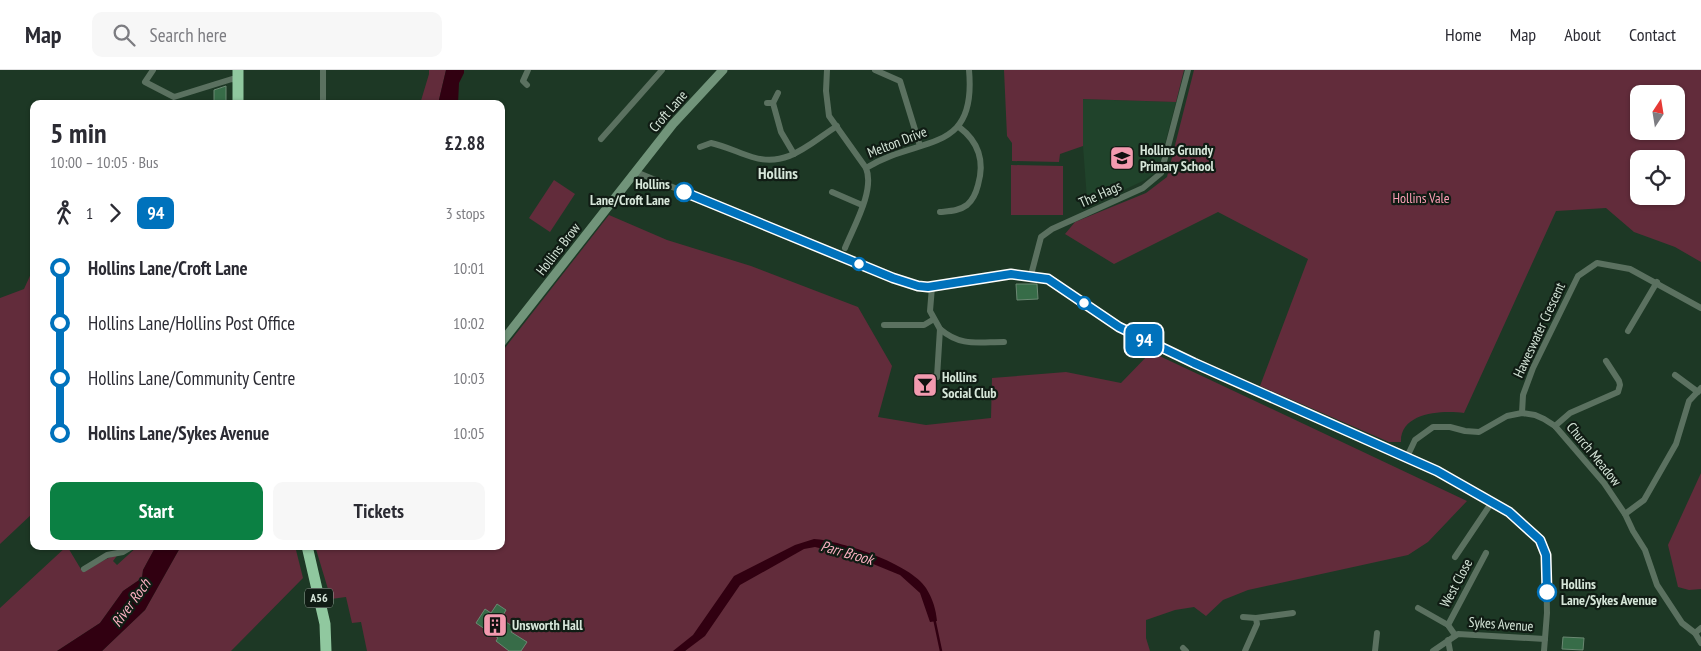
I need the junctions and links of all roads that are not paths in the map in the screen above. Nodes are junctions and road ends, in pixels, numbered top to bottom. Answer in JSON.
{"nodes":[{"id":1,"x":153,"y":70,"type":"edge"},
{"id":2,"x":323,"y":70,"type":"edge"},
{"id":3,"x":528,"y":70,"type":"edge"},
{"id":4,"x":662,"y":70,"type":"edge"},
{"id":5,"x":723,"y":70,"type":"edge"},
{"id":6,"x":826,"y":70,"type":"edge"},
{"id":7,"x":875,"y":70,"type":"edge"},
{"id":8,"x":969,"y":70,"type":"edge"},
{"id":9,"x":1188,"y":70,"type":"edge"},
{"id":10,"x":904,"y":73,"type":"dead end"},
{"id":11,"x":238,"y":75,"type":"edge"},
{"id":12,"x":898,"y":79,"type":"junction"},
{"id":13,"x":527,"y":85,"type":"dead end"},
{"id":14,"x":778,"y":93,"type":"dead end"},
{"id":15,"x":238,"y":100,"type":"edge"},
{"id":16,"x":323,"y":100,"type":"edge"},
{"id":17,"x":837,"y":126,"type":"junction"},
{"id":18,"x":959,"y":127,"type":"junction"},
{"id":19,"x":601,"y":139,"type":"dead end"},
{"id":20,"x":920,"y":146,"type":"junction"},
{"id":21,"x":700,"y":147,"type":"dead end"},
{"id":22,"x":794,"y":154,"type":"junction"},
{"id":23,"x":866,"y":168,"type":"junction"},
{"id":24,"x":636,"y":172,"type":"junction"},
{"id":25,"x":832,"y":192,"type":"dead end"},
{"id":26,"x":862,"y":205,"type":"junction"},
{"id":27,"x":940,"y":212,"type":"dead end"},
{"id":28,"x":845,"y":248,"type":"dead end"},
{"id":29,"x":1031,"y":275,"type":"junction"},
{"id":30,"x":1657,"y":282,"type":"junction"},
{"id":31,"x":932,"y":287,"type":"junction"},
{"id":32,"x":1701,"y":308,"type":"edge"},
{"id":33,"x":934,"y":318,"type":"junction"},
{"id":34,"x":884,"y":325,"type":"dead end"},
{"id":35,"x":940,"y":329,"type":"junction"},
{"id":36,"x":1628,"y":331,"type":"dead end"},
{"id":37,"x":505,"y":338,"type":"edge"},
{"id":38,"x":1004,"y":342,"type":"dead end"},
{"id":39,"x":1606,"y":362,"type":"dead end"},
{"id":40,"x":1675,"y":375,"type":"dead end"},
{"id":41,"x":937,"y":377,"type":"dead end"},
{"id":42,"x":1700,"y":390,"type":"edge"},
{"id":43,"x":1522,"y":413,"type":"junction"},
{"id":44,"x":1555,"y":426,"type":"junction"},
{"id":45,"x":1407,"y":457,"type":"junction"},
{"id":46,"x":1492,"y":502,"type":"junction"},
{"id":47,"x":1625,"y":514,"type":"junction"},
{"id":48,"x":126,"y":550,"type":"edge"},
{"id":49,"x":307,"y":550,"type":"edge"},
{"id":50,"x":1486,"y":553,"type":"dead end"},
{"id":51,"x":1455,"y":557,"type":"dead end"},
{"id":52,"x":84,"y":569,"type":"dead end"},
{"id":53,"x":1418,"y":608,"type":"dead end"},
{"id":54,"x":1293,"y":613,"type":"dead end"},
{"id":55,"x":1243,"y":616,"type":"dead end"},
{"id":56,"x":1256,"y":618,"type":"junction"},
{"id":57,"x":1448,"y":625,"type":"junction"},
{"id":58,"x":1701,"y":628,"type":"edge"},
{"id":59,"x":1376,"y":633,"type":"dead end"},
{"id":60,"x":1695,"y":633,"type":"junction"},
{"id":61,"x":1454,"y":635,"type":"junction"},
{"id":62,"x":1448,"y":640,"type":"junction"},
{"id":63,"x":1546,"y":640,"type":"junction"},
{"id":64,"x":1701,"y":643,"type":"edge"},
{"id":65,"x":326,"y":651,"type":"edge"},
{"id":66,"x":1245,"y":651,"type":"edge"},
{"id":67,"x":1375,"y":651,"type":"edge"},
{"id":68,"x":1433,"y":651,"type":"edge"},
{"id":69,"x":1450,"y":651,"type":"edge"},
{"id":70,"x":1544,"y":651,"type":"edge"}],
"edges":[{"from":1,"to":11,"type":"street"},
{"from":2,"to":16,"type":"street"},
{"from":3,"to":13,"type":"street"},
{"from":4,"to":19,"type":"street"},
{"from":5,"to":24,"type":"street","name":"Croft Lane"},
{"from":6,"to":17,"type":"street"},
{"from":7,"to":12,"type":"street"},
{"from":8,"to":18,"type":"street"},
{"from":9,"to":29,"type":"street","name":"The Hags"},
{"from":10,"to":12,"type":"street"},
{"from":11,"to":15,"type":"highway"},
{"from":12,"to":20,"type":"street"},
{"from":14,"to":22,"type":"street"},
{"from":17,"to":22,"type":"street"},
{"from":17,"to":23,"type":"street"},
{"from":18,"to":20,"type":"street","name":"Melton Drive"},
{"from":18,"to":27,"type":"street"},
{"from":20,"to":23,"type":"street","name":"Melton Drive"},
{"from":21,"to":22,"type":"street"},
{"from":23,"to":26,"type":"street","name":"Melton Drive"},
{"from":24,"to":31,"type":"street"},
{"from":24,"to":37,"type":"street","name":"Hollins Brow"},
{"from":25,"to":26,"type":"street"},
{"from":26,"to":28,"type":"street","name":"Melton Drive"},
{"from":29,"to":31,"type":"street"},
{"from":29,"to":45,"type":"street"},
{"from":30,"to":32,"type":"street","name":"Haweswater Crescent"},
{"from":30,"to":36,"type":"street"},
{"from":30,"to":43,"type":"street","name":"Haweswater Crescent"},
{"from":31,"to":33,"type":"street"},
{"from":33,"to":34,"type":"street"},
{"from":33,"to":35,"type":"street"},
{"from":35,"to":38,"type":"street"},
{"from":35,"to":41,"type":"street"},
{"from":39,"to":44,"type":"street"},
{"from":40,"to":42,"type":"street"},
{"from":42,"to":47,"type":"street"},
{"from":43,"to":44,"type":"street","name":"Church Meadow"},
{"from":43,"to":45,"type":"street"},
{"from":44,"to":47,"type":"street","name":"Church Meadow"},
{"from":45,"to":46,"type":"street"},
{"from":46,"to":51,"type":"street"},
{"from":46,"to":63,"type":"street"},
{"from":47,"to":60,"type":"street","name":"Church Meadow"},
{"from":48,"to":52,"type":"street"},
{"from":49,"to":65,"type":"highway","number":"A56"},
{"from":50,"to":57,"type":"street","name":"West Close"},
{"from":53,"to":57,"type":"street"},
{"from":54,"to":56,"type":"street"},
{"from":55,"to":56,"type":"street"},
{"from":56,"to":66,"type":"street"},
{"from":57,"to":61,"type":"street"},
{"from":58,"to":60,"type":"street"},
{"from":59,"to":67,"type":"street"},
{"from":60,"to":64,"type":"street","name":"Church Meadow"},
{"from":61,"to":62,"type":"street"},
{"from":61,"to":63,"type":"street","name":"Sykes Avenue"},
{"from":62,"to":68,"type":"street"},
{"from":62,"to":69,"type":"street"},
{"from":63,"to":70,"type":"street"}]}
